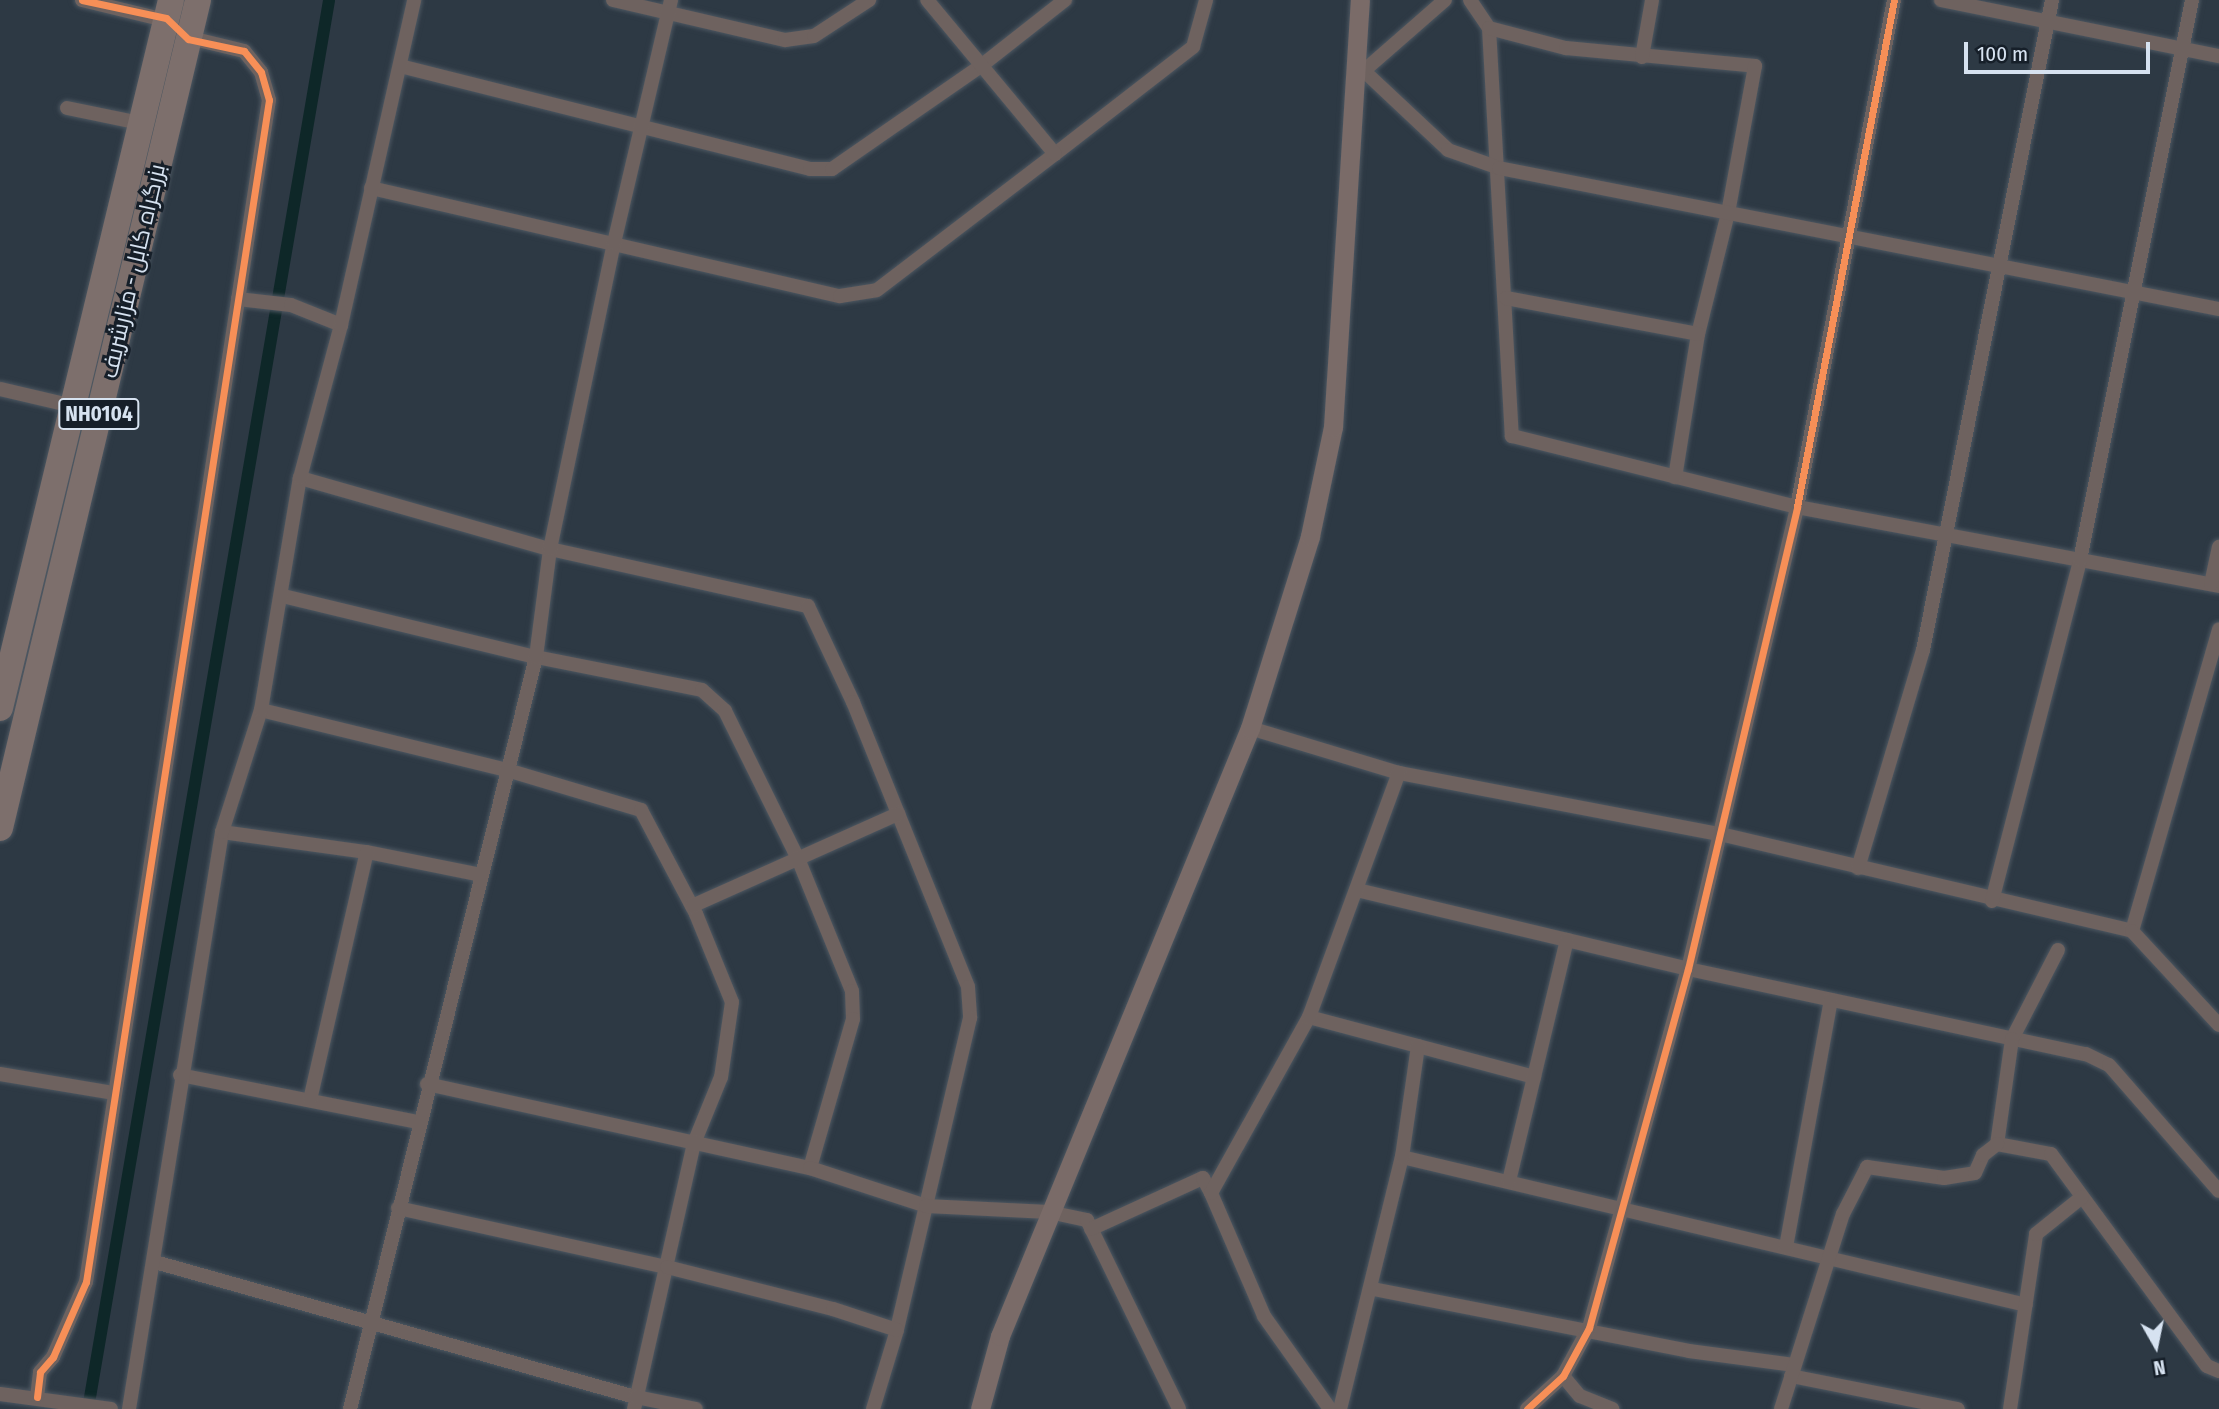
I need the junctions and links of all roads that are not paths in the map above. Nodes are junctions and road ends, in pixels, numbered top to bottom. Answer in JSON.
{"nodes":[{"id":1,"x":82,"y":0,"type":"edge"},
{"id":2,"x":198,"y":0,"type":"edge"},
{"id":3,"x":414,"y":0,"type":"edge"},
{"id":4,"x":613,"y":0,"type":"edge"},
{"id":5,"x":869,"y":0,"type":"edge"},
{"id":6,"x":927,"y":0,"type":"edge"},
{"id":7,"x":1065,"y":0,"type":"edge"},
{"id":8,"x":1206,"y":0,"type":"edge"},
{"id":9,"x":1360,"y":0,"type":"edge"},
{"id":10,"x":1444,"y":0,"type":"edge"},
{"id":11,"x":1470,"y":0,"type":"edge"},
{"id":12,"x":1652,"y":0,"type":"edge"},
{"id":13,"x":1894,"y":0,"type":"edge"},
{"id":14,"x":1941,"y":0,"type":"edge"},
{"id":15,"x":2052,"y":0,"type":"edge"},
{"id":16,"x":2192,"y":0,"type":"edge"},
{"id":17,"x":669,"y":7,"type":"edge"},
{"id":18,"x":169,"y":9,"type":"edge"},
{"id":19,"x":2048,"y":20,"type":"junction"},
{"id":20,"x":1489,"y":29,"type":"junction"},
{"id":21,"x":188,"y":40,"type":"junction"},
{"id":22,"x":2182,"y":51,"type":"junction"},
{"id":23,"x":2219,"y":56,"type":"edge"},
{"id":24,"x":1642,"y":57,"type":"junction"},
{"id":25,"x":981,"y":65,"type":"junction"},
{"id":26,"x":400,"y":66,"type":"junction"},
{"id":27,"x":1360,"y":74,"type":"junction"},
{"id":28,"x":67,"y":108,"type":"dead end"},
{"id":29,"x":140,"y":123,"type":"junction"},
{"id":30,"x":642,"y":127,"type":"junction"},
{"id":31,"x":1055,"y":154,"type":"junction"},
{"id":32,"x":1499,"y":168,"type":"junction"},
{"id":33,"x":371,"y":188,"type":"junction"},
{"id":34,"x":1728,"y":213,"type":"junction"},
{"id":35,"x":1850,"y":237,"type":"junction"},
{"id":36,"x":614,"y":243,"type":"junction"},
{"id":37,"x":2002,"y":266,"type":"junction"},
{"id":38,"x":2136,"y":292,"type":"junction"},
{"id":39,"x":1506,"y":298,"type":"junction"},
{"id":40,"x":238,"y":299,"type":"junction"},
{"id":41,"x":2219,"y":309,"type":"edge"},
{"id":42,"x":341,"y":325,"type":"junction"},
{"id":43,"x":1698,"y":334,"type":"junction"},
{"id":44,"x":0,"y":389,"type":"edge"},
{"id":45,"x":73,"y":406,"type":"junction"},
{"id":46,"x":1675,"y":477,"type":"junction"},
{"id":47,"x":300,"y":478,"type":"junction"},
{"id":48,"x":1797,"y":507,"type":"junction"},
{"id":49,"x":1948,"y":536,"type":"junction"},
{"id":50,"x":2219,"y":547,"type":"edge"},
{"id":51,"x":550,"y":549,"type":"junction"},
{"id":52,"x":2080,"y":560,"type":"junction"},
{"id":53,"x":2215,"y":585,"type":"edge"},
{"id":54,"x":283,"y":596,"type":"junction"},
{"id":55,"x":2219,"y":629,"type":"edge"},
{"id":56,"x":536,"y":657,"type":"junction"},
{"id":57,"x":6,"y":661,"type":"edge"},
{"id":58,"x":0,"y":708,"type":"edge"},
{"id":59,"x":261,"y":710,"type":"junction"},
{"id":60,"x":1250,"y":728,"type":"junction"},
{"id":61,"x":507,"y":770,"type":"junction"},
{"id":62,"x":1399,"y":773,"type":"junction"},
{"id":63,"x":898,"y":814,"type":"junction"},
{"id":64,"x":0,"y":828,"type":"edge"},
{"id":65,"x":222,"y":832,"type":"junction"},
{"id":66,"x":1720,"y":834,"type":"junction"},
{"id":67,"x":367,"y":852,"type":"junction"},
{"id":68,"x":799,"y":861,"type":"junction"},
{"id":69,"x":1858,"y":868,"type":"junction"},
{"id":70,"x":481,"y":875,"type":"junction"},
{"id":71,"x":1357,"y":890,"type":"junction"},
{"id":72,"x":1992,"y":901,"type":"junction"},
{"id":73,"x":692,"y":906,"type":"junction"},
{"id":74,"x":2132,"y":931,"type":"junction"},
{"id":75,"x":1567,"y":940,"type":"junction"},
{"id":76,"x":2058,"y":950,"type":"dead end"},
{"id":77,"x":1688,"y":969,"type":"junction"},
{"id":78,"x":1831,"y":1000,"type":"junction"},
{"id":79,"x":1309,"y":1017,"type":"junction"},
{"id":80,"x":2219,"y":1025,"type":"edge"},
{"id":81,"x":2012,"y":1039,"type":"junction"},
{"id":82,"x":1418,"y":1046,"type":"junction"},
{"id":83,"x":0,"y":1074,"type":"edge"},
{"id":84,"x":180,"y":1075,"type":"junction"},
{"id":85,"x":1534,"y":1076,"type":"junction"},
{"id":86,"x":427,"y":1084,"type":"junction"},
{"id":87,"x":114,"y":1093,"type":"junction"},
{"id":88,"x":310,"y":1100,"type":"junction"},
{"id":89,"x":418,"y":1122,"type":"junction"},
{"id":90,"x":694,"y":1143,"type":"junction"},
{"id":91,"x":1997,"y":1144,"type":"junction"},
{"id":92,"x":1402,"y":1157,"type":"junction"},
{"id":93,"x":810,"y":1168,"type":"junction"},
{"id":94,"x":1509,"y":1181,"type":"junction"},
{"id":95,"x":2219,"y":1191,"type":"edge"},
{"id":96,"x":1211,"y":1193,"type":"junction"},
{"id":97,"x":2082,"y":1197,"type":"junction"},
{"id":98,"x":926,"y":1206,"type":"junction"},
{"id":99,"x":398,"y":1208,"type":"junction"},
{"id":100,"x":1622,"y":1209,"type":"junction"},
{"id":101,"x":1049,"y":1212,"type":"junction"},
{"id":102,"x":1091,"y":1229,"type":"junction"},
{"id":103,"x":1786,"y":1247,"type":"junction"},
{"id":104,"x":1829,"y":1257,"type":"junction"},
{"id":105,"x":155,"y":1262,"type":"junction"},
{"id":106,"x":667,"y":1268,"type":"junction"},
{"id":107,"x":1373,"y":1289,"type":"junction"},
{"id":108,"x":2026,"y":1305,"type":"junction"},
{"id":109,"x":370,"y":1323,"type":"junction"},
{"id":110,"x":1589,"y":1328,"type":"junction"},
{"id":111,"x":898,"y":1330,"type":"junction"},
{"id":112,"x":1792,"y":1370,"type":"junction"},
{"id":113,"x":2219,"y":1371,"type":"edge"},
{"id":114,"x":1563,"y":1376,"type":"junction"},
{"id":115,"x":0,"y":1394,"type":"edge"},
{"id":116,"x":37,"y":1397,"type":"junction"},
{"id":117,"x":635,"y":1403,"type":"edge"},
{"id":118,"x":1608,"y":1408,"type":"edge"},
{"id":119,"x":110,"y":1409,"type":"edge"},
{"id":120,"x":130,"y":1409,"type":"edge"},
{"id":121,"x":350,"y":1409,"type":"edge"},
{"id":122,"x":696,"y":1409,"type":"edge"},
{"id":123,"x":873,"y":1409,"type":"edge"},
{"id":124,"x":981,"y":1409,"type":"edge"},
{"id":125,"x":1179,"y":1409,"type":"edge"},
{"id":126,"x":1330,"y":1409,"type":"edge"},
{"id":127,"x":1340,"y":1409,"type":"edge"},
{"id":128,"x":1527,"y":1409,"type":"edge"},
{"id":129,"x":1781,"y":1409,"type":"edge"},
{"id":130,"x":1958,"y":1409,"type":"edge"},
{"id":131,"x":2010,"y":1409,"type":"edge"}],
"edges":[{"from":1,"to":18,"type":"street"},
{"from":2,"to":21,"type":"highway","name":"بزرگراه کابل - مزارشریف","number":"NH0104"},
{"from":3,"to":26,"type":"street"},
{"from":4,"to":17,"type":"street"},
{"from":5,"to":17,"type":"street"},
{"from":6,"to":25,"type":"street"},
{"from":7,"to":25,"type":"street"},
{"from":8,"to":31,"type":"street"},
{"from":9,"to":27,"type":"main road"},
{"from":10,"to":27,"type":"street"},
{"from":11,"to":20,"type":"street"},
{"from":12,"to":24,"type":"street"},
{"from":13,"to":35,"type":"street"},
{"from":14,"to":19,"type":"street"},
{"from":15,"to":19,"type":"street"},
{"from":16,"to":22,"type":"street"},
{"from":17,"to":30,"type":"street"},
{"from":18,"to":21,"type":"street"},
{"from":18,"to":29,"type":"highway","name":"بزرگراه کابل - مزارشریف","number":"NH0104"},
{"from":19,"to":22,"type":"street"},
{"from":19,"to":37,"type":"street"},
{"from":20,"to":24,"type":"street"},
{"from":20,"to":32,"type":"street"},
{"from":21,"to":40,"type":"street"},
{"from":21,"to":64,"type":"highway","name":"بزرگراه کابل - مزارشریف","number":"NH0104"},
{"from":22,"to":23,"type":"street"},
{"from":22,"to":38,"type":"street"},
{"from":24,"to":34,"type":"street"},
{"from":25,"to":30,"type":"street"},
{"from":25,"to":31,"type":"street"},
{"from":26,"to":30,"type":"street"},
{"from":26,"to":33,"type":"street"},
{"from":27,"to":32,"type":"street"},
{"from":27,"to":60,"type":"main road"},
{"from":28,"to":29,"type":"street"},
{"from":29,"to":45,"type":"highway","name":"بزرگراه کابل - مزارشریف","number":"NH0104"},
{"from":30,"to":36,"type":"street"},
{"from":31,"to":36,"type":"street"},
{"from":32,"to":34,"type":"street"},
{"from":32,"to":39,"type":"street"},
{"from":33,"to":36,"type":"street"},
{"from":33,"to":42,"type":"street"},
{"from":34,"to":35,"type":"street"},
{"from":34,"to":43,"type":"street"},
{"from":35,"to":37,"type":"street"},
{"from":35,"to":48,"type":"street"},
{"from":36,"to":51,"type":"street"},
{"from":37,"to":38,"type":"street"},
{"from":37,"to":49,"type":"street"},
{"from":38,"to":41,"type":"street"},
{"from":38,"to":52,"type":"street"},
{"from":39,"to":43,"type":"street"},
{"from":39,"to":46,"type":"street"},
{"from":40,"to":42,"type":"street"},
{"from":40,"to":87,"type":"street"},
{"from":42,"to":47,"type":"street"},
{"from":43,"to":46,"type":"street"},
{"from":44,"to":45,"type":"street"},
{"from":45,"to":57,"type":"highway","name":"بزرگراه کابل - مزارشریف","number":"NH0104"},
{"from":46,"to":48,"type":"street"},
{"from":47,"to":51,"type":"street"},
{"from":47,"to":54,"type":"street"},
{"from":48,"to":49,"type":"street"},
{"from":48,"to":66,"type":"street"},
{"from":49,"to":52,"type":"street"},
{"from":49,"to":69,"type":"street"},
{"from":50,"to":53,"type":"street"},
{"from":51,"to":56,"type":"street"},
{"from":51,"to":63,"type":"street"},
{"from":52,"to":53,"type":"street"},
{"from":52,"to":72,"type":"street"},
{"from":54,"to":56,"type":"street"},
{"from":54,"to":59,"type":"street"},
{"from":55,"to":74,"type":"street"},
{"from":56,"to":61,"type":"street"},
{"from":56,"to":68,"type":"street"},
{"from":57,"to":58,"type":"highway","name":"بزرگراه کابل - مزارشریف","number":"NH0104"},
{"from":59,"to":61,"type":"street"},
{"from":59,"to":65,"type":"street"},
{"from":60,"to":62,"type":"street"},
{"from":60,"to":101,"type":"main road"},
{"from":61,"to":70,"type":"street"},
{"from":61,"to":73,"type":"street"},
{"from":62,"to":66,"type":"street"},
{"from":62,"to":71,"type":"street"},
{"from":63,"to":68,"type":"street"},
{"from":63,"to":98,"type":"street"},
{"from":65,"to":67,"type":"street"},
{"from":65,"to":84,"type":"street"},
{"from":66,"to":69,"type":"street"},
{"from":66,"to":77,"type":"street"},
{"from":67,"to":70,"type":"street"},
{"from":67,"to":88,"type":"street"},
{"from":68,"to":73,"type":"street"},
{"from":68,"to":93,"type":"street"},
{"from":69,"to":72,"type":"street"},
{"from":70,"to":86,"type":"street"},
{"from":71,"to":75,"type":"street"},
{"from":71,"to":79,"type":"street"},
{"from":72,"to":74,"type":"street"},
{"from":73,"to":90,"type":"street"},
{"from":74,"to":80,"type":"street"},
{"from":75,"to":77,"type":"street"},
{"from":75,"to":85,"type":"street"},
{"from":76,"to":81,"type":"street"},
{"from":77,"to":78,"type":"street"},
{"from":77,"to":100,"type":"street"},
{"from":78,"to":81,"type":"street"},
{"from":78,"to":103,"type":"street"},
{"from":79,"to":82,"type":"street"},
{"from":79,"to":96,"type":"street"},
{"from":81,"to":91,"type":"street"},
{"from":81,"to":95,"type":"street"},
{"from":82,"to":85,"type":"street"},
{"from":82,"to":92,"type":"street"},
{"from":83,"to":87,"type":"street"},
{"from":84,"to":88,"type":"street"},
{"from":84,"to":105,"type":"street"},
{"from":85,"to":94,"type":"street"},
{"from":86,"to":89,"type":"street"},
{"from":86,"to":90,"type":"street"},
{"from":87,"to":116,"type":"street"},
{"from":88,"to":89,"type":"street"},
{"from":89,"to":99,"type":"street"},
{"from":90,"to":93,"type":"street"},
{"from":90,"to":106,"type":"street"},
{"from":91,"to":97,"type":"street"},
{"from":91,"to":104,"type":"street"},
{"from":92,"to":94,"type":"street"},
{"from":92,"to":107,"type":"street"},
{"from":93,"to":98,"type":"street"},
{"from":94,"to":100,"type":"street"},
{"from":96,"to":102,"type":"street"},
{"from":96,"to":126,"type":"street"},
{"from":97,"to":108,"type":"street"},
{"from":97,"to":113,"type":"street"},
{"from":98,"to":101,"type":"street"},
{"from":98,"to":111,"type":"street"},
{"from":99,"to":106,"type":"street"},
{"from":99,"to":109,"type":"street"},
{"from":100,"to":103,"type":"street"},
{"from":100,"to":110,"type":"street"},
{"from":101,"to":102,"type":"street"},
{"from":101,"to":124,"type":"main road"},
{"from":102,"to":125,"type":"street"},
{"from":103,"to":104,"type":"street"},
{"from":104,"to":108,"type":"street"},
{"from":104,"to":112,"type":"street"},
{"from":105,"to":109,"type":"street"},
{"from":105,"to":120,"type":"street"},
{"from":106,"to":111,"type":"street"},
{"from":106,"to":117,"type":"street"},
{"from":107,"to":110,"type":"street"},
{"from":107,"to":127,"type":"street"},
{"from":108,"to":131,"type":"street"},
{"from":109,"to":117,"type":"street"},
{"from":109,"to":121,"type":"street"},
{"from":110,"to":112,"type":"street"},
{"from":110,"to":114,"type":"street"},
{"from":111,"to":123,"type":"street"},
{"from":112,"to":129,"type":"street"},
{"from":112,"to":130,"type":"street"},
{"from":114,"to":118,"type":"street"},
{"from":114,"to":128,"type":"street"},
{"from":115,"to":116,"type":"street"},
{"from":116,"to":119,"type":"street"},
{"from":117,"to":122,"type":"street"}]}
